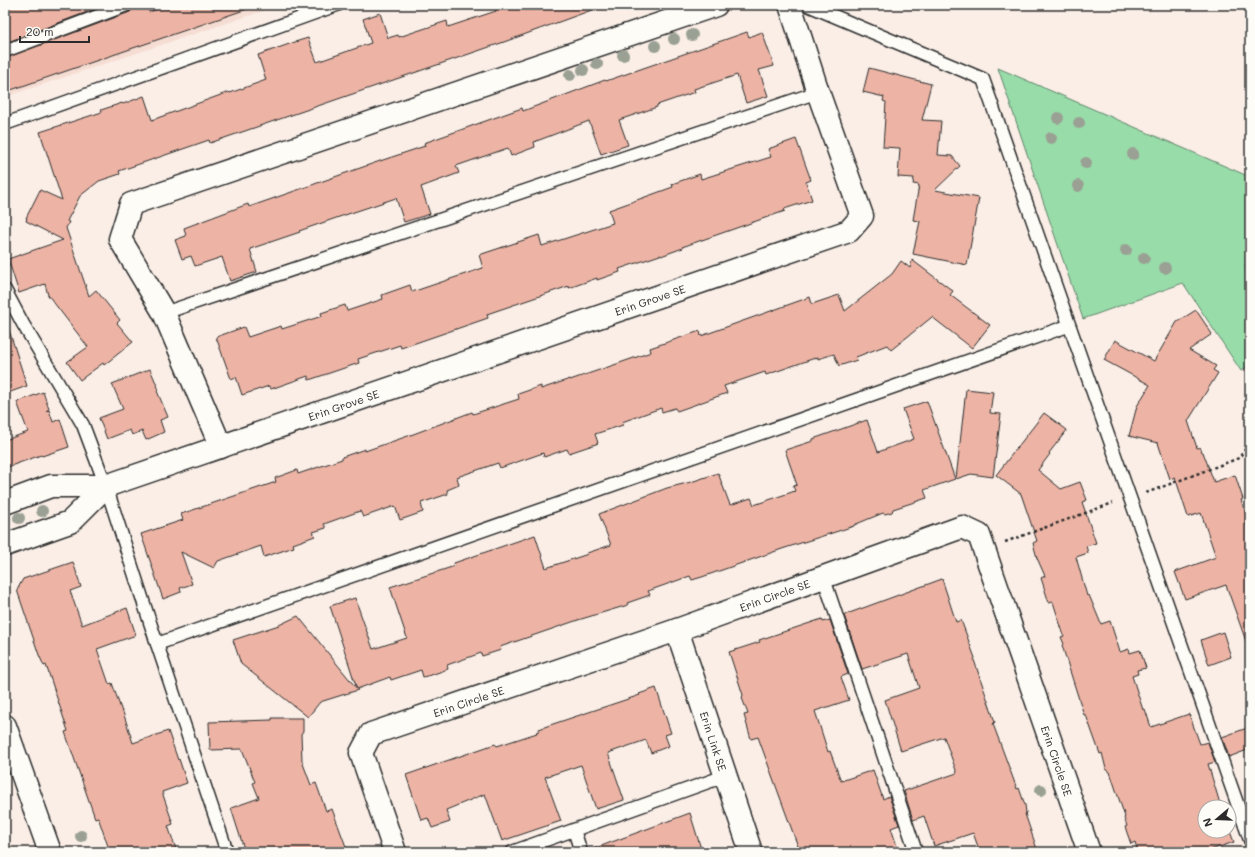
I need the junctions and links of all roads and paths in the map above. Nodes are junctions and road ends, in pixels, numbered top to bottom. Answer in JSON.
{"nodes":[{"id":1,"x":127,"y":5,"type":"edge"},
{"id":2,"x":337,"y":5,"type":"edge"},
{"id":3,"x":716,"y":5,"type":"edge"},
{"id":4,"x":790,"y":5,"type":"edge"},
{"id":5,"x":808,"y":5,"type":"edge"},
{"id":6,"x":5,"y":51,"type":"edge"},
{"id":7,"x":818,"y":92,"type":"junction"},
{"id":8,"x":5,"y":124,"type":"edge"},
{"id":9,"x":5,"y":290,"type":"edge"},
{"id":10,"x":164,"y":313,"type":"junction"},
{"id":11,"x":1068,"y":326,"type":"junction"},
{"id":12,"x":222,"y":447,"type":"junction"},
{"id":13,"x":106,"y":486,"type":"junction"},
{"id":14,"x":5,"y":502,"type":"edge"},
{"id":15,"x":5,"y":545,"type":"edge"},
{"id":16,"x":823,"y":576,"type":"junction"},
{"id":17,"x":677,"y":630,"type":"junction"},
{"id":18,"x":157,"y":644,"type":"junction"},
{"id":19,"x":5,"y":726,"type":"edge"},
{"id":20,"x":725,"y":776,"type":"junction"},
{"id":21,"x":574,"y":830,"type":"junction"},
{"id":22,"x":1250,"y":840,"type":"edge"},
{"id":23,"x":50,"y":852,"type":"edge"},
{"id":24,"x":227,"y":852,"type":"edge"},
{"id":25,"x":395,"y":852,"type":"edge"},
{"id":26,"x":512,"y":852,"type":"edge"},
{"id":27,"x":581,"y":852,"type":"edge"},
{"id":28,"x":751,"y":852,"type":"edge"},
{"id":29,"x":916,"y":852,"type":"edge"},
{"id":30,"x":1089,"y":852,"type":"edge"}],
"edges":[{"from":1,"to":6,"type":"lane"},
{"from":2,"to":8,"type":"lane"},
{"from":3,"to":10,"type":"street"},
{"from":4,"to":7,"type":"street","name":"Erin Grove SE"},
{"from":5,"to":11,"type":"lane"},
{"from":7,"to":10,"type":"lane"},
{"from":7,"to":12,"type":"street","name":"Erin Grove SE"},
{"from":9,"to":13,"type":"lane"},
{"from":10,"to":12,"type":"street"},
{"from":11,"to":18,"type":"lane"},
{"from":11,"to":22,"type":"lane"},
{"from":12,"to":13,"type":"street","name":"Erin Grove SE"},
{"from":13,"to":14,"type":"street","name":"Erin Grove SE"},
{"from":13,"to":15,"type":"street","name":"Erin Grove SE"},
{"from":13,"to":18,"type":"lane"},
{"from":16,"to":17,"type":"street","name":"Erin Circle SE"},
{"from":16,"to":29,"type":"lane"},
{"from":16,"to":30,"type":"street","name":"Erin Circle SE"},
{"from":17,"to":20,"type":"street","name":"Erin Link SE"},
{"from":17,"to":25,"type":"street","name":"Erin Circle SE"},
{"from":18,"to":24,"type":"lane"},
{"from":19,"to":23,"type":"street"},
{"from":20,"to":21,"type":"lane"},
{"from":20,"to":28,"type":"street","name":"Erin Link SE"},
{"from":21,"to":26,"type":"lane"},
{"from":21,"to":27,"type":"lane"}]}
